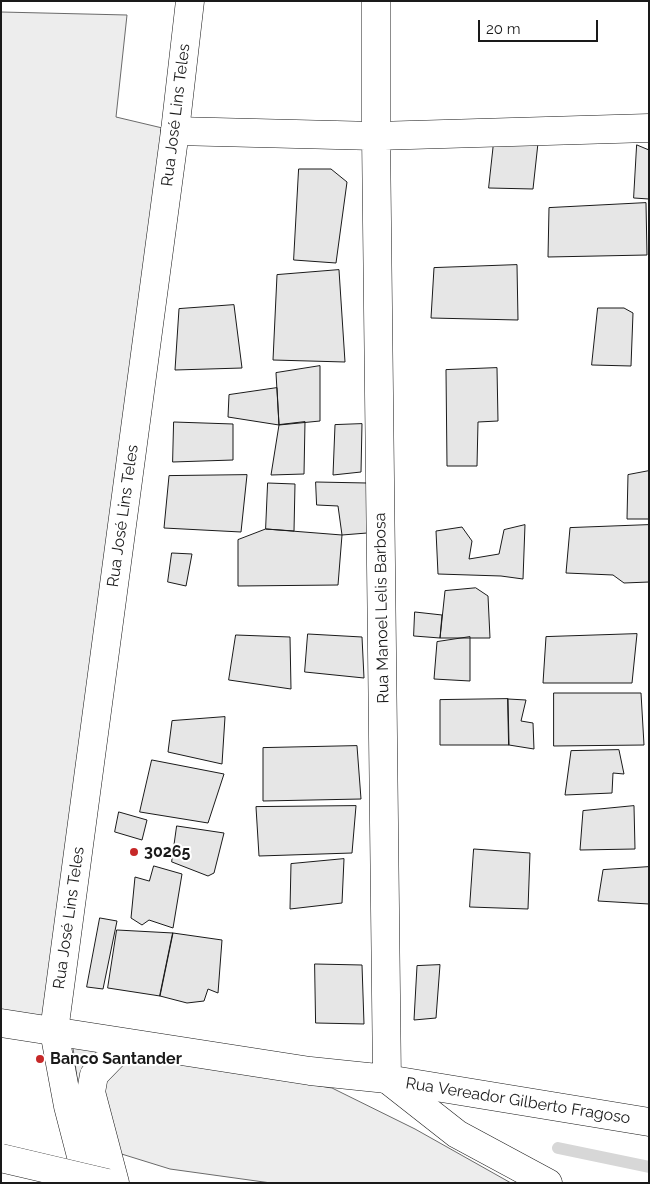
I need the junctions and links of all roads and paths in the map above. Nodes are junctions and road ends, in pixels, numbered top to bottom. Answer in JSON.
{"nodes":[{"id":1,"x":190,"y":1,"type":"edge"},
{"id":2,"x":376,"y":1,"type":"edge"},
{"id":3,"x":649,"y":128,"type":"edge"},
{"id":4,"x":175,"y":131,"type":"junction"},
{"id":5,"x":376,"y":136,"type":"junction"},
{"id":6,"x":1,"y":1024,"type":"edge"},
{"id":7,"x":54,"y":1031,"type":"junction"},
{"id":8,"x":125,"y":1042,"type":"junction"},
{"id":9,"x":387,"y":1079,"type":"junction"},
{"id":10,"x":649,"y":1122,"type":"edge"},
{"id":11,"x":1,"y":1158,"type":"edge"},
{"id":12,"x":88,"y":1183,"type":"edge"},
{"id":13,"x":107,"y":1183,"type":"edge"},
{"id":14,"x":115,"y":1183,"type":"edge"},
{"id":15,"x":548,"y":1183,"type":"edge"}],
"edges":[{"from":1,"to":4,"type":"main road","name":"Rua José Lins Teles"},
{"from":2,"to":5,"type":"main road","name":"Rua Manoel Lelis Barbosa"},
{"from":3,"to":5,"type":"main road"},
{"from":4,"to":5,"type":"main road"},
{"from":4,"to":7,"type":"main road","name":"Rua José Lins Teles"},
{"from":5,"to":9,"type":"main road","name":"Rua Manoel Lelis Barbosa"},
{"from":6,"to":7,"type":"main road","name":"Rua Vereador Gilberto Fragoso"},
{"from":7,"to":8,"type":"main road","name":"Rua Vereador Gilberto Fragoso"},
{"from":7,"to":12,"type":"main road","name":"Rua José Lins Teles"},
{"from":8,"to":9,"type":"main road","name":"Rua Vereador Gilberto Fragoso"},
{"from":8,"to":14,"type":"main road"},
{"from":9,"to":10,"type":"main road","name":"Rua Vereador Gilberto Fragoso"},
{"from":9,"to":15,"type":"main road"},
{"from":11,"to":13,"type":"main road","bridge":true}]}
